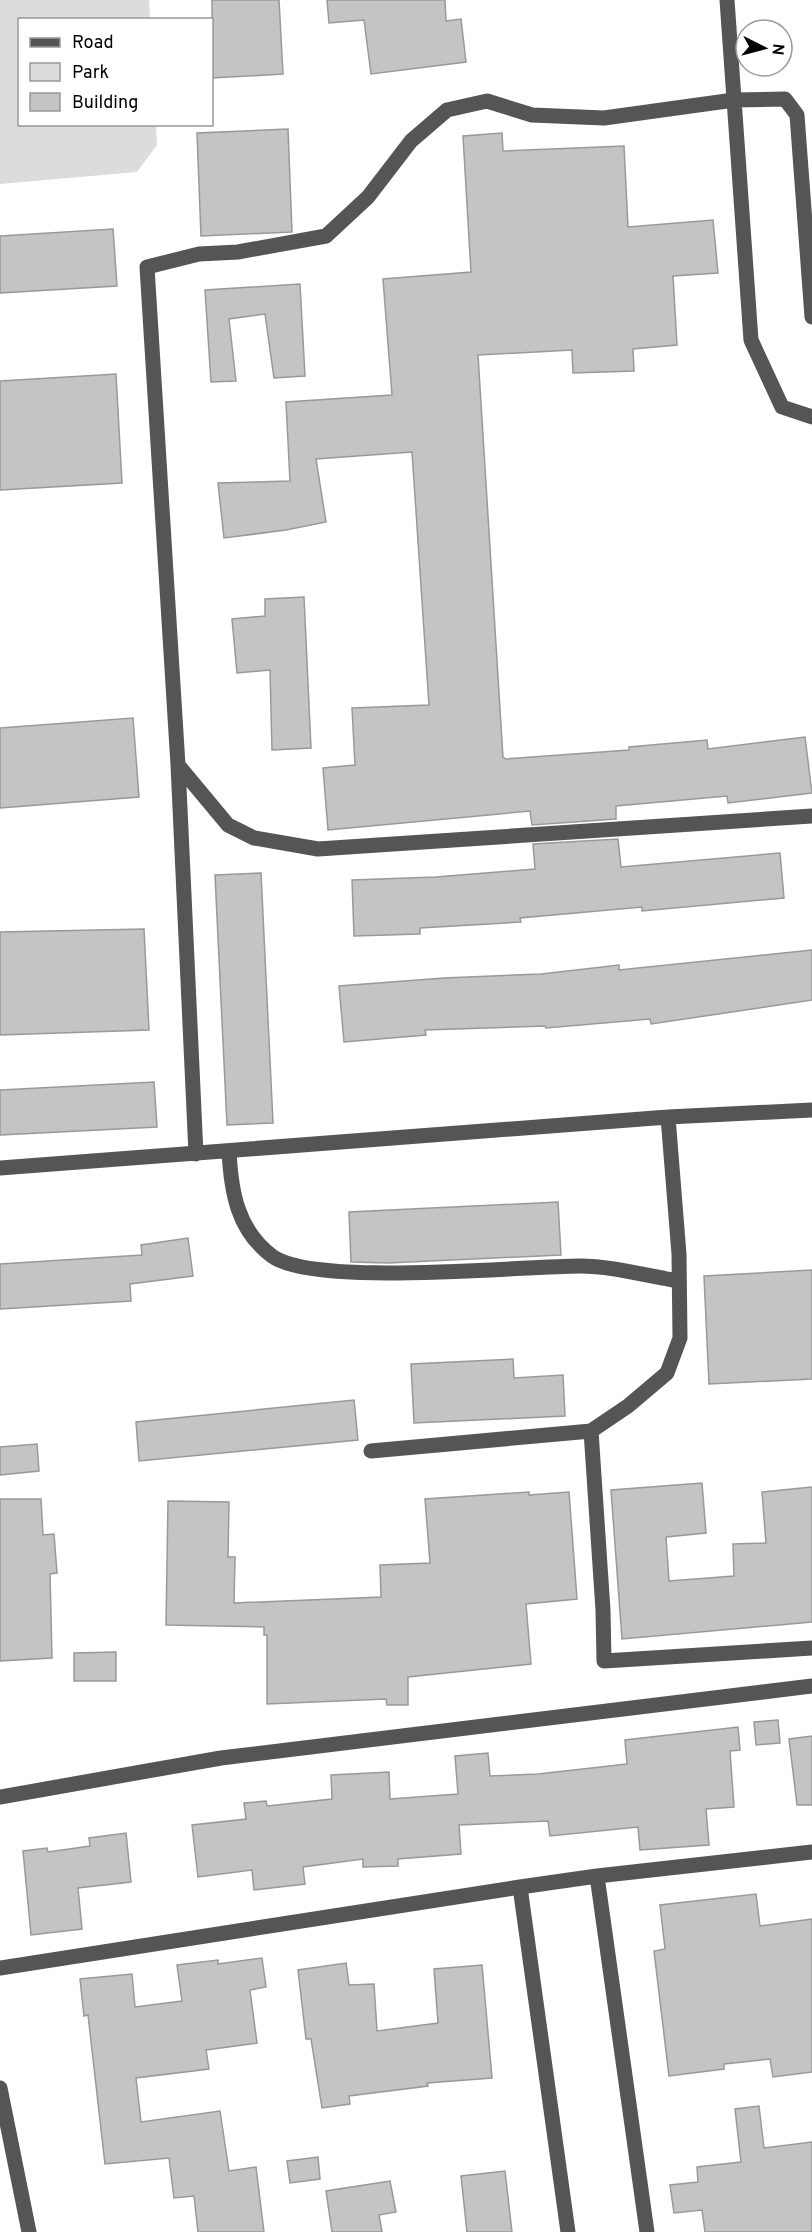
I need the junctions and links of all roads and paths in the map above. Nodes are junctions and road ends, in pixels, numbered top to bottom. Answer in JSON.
{"nodes":[{"id":1,"x":727,"y":0,"type":"edge"},
{"id":2,"x":734,"y":100,"type":"junction"},
{"id":3,"x":812,"y":317,"type":"edge"},
{"id":4,"x":812,"y":417,"type":"edge"},
{"id":5,"x":178,"y":765,"type":"junction"},
{"id":6,"x":812,"y":816,"type":"edge"},
{"id":7,"x":812,"y":1110,"type":"edge"},
{"id":8,"x":668,"y":1117,"type":"junction"},
{"id":9,"x":229,"y":1151,"type":"junction"},
{"id":10,"x":196,"y":1154,"type":"junction"},
{"id":11,"x":0,"y":1168,"type":"edge"},
{"id":12,"x":679,"y":1281,"type":"junction"},
{"id":13,"x":591,"y":1431,"type":"junction"},
{"id":14,"x":370,"y":1451,"type":"dead end"},
{"id":15,"x":812,"y":1648,"type":"edge"},
{"id":16,"x":812,"y":1686,"type":"edge"},
{"id":17,"x":0,"y":1797,"type":"edge"},
{"id":18,"x":812,"y":1852,"type":"edge"},
{"id":19,"x":597,"y":1876,"type":"junction"},
{"id":20,"x":520,"y":1887,"type":"junction"},
{"id":21,"x":0,"y":1968,"type":"edge"},
{"id":22,"x":0,"y":2088,"type":"edge"},
{"id":23,"x":29,"y":2232,"type":"edge"},
{"id":24,"x":568,"y":2232,"type":"edge"},
{"id":25,"x":647,"y":2232,"type":"edge"}],
"edges":[{"from":1,"to":2,"type":"street"},
{"from":2,"to":3,"type":"street"},
{"from":2,"to":4,"type":"street"},
{"from":2,"to":5,"type":"street"},
{"from":5,"to":6,"type":"street"},
{"from":5,"to":10,"type":"street"},
{"from":7,"to":8,"type":"street"},
{"from":8,"to":9,"type":"street"},
{"from":8,"to":12,"type":"street"},
{"from":9,"to":10,"type":"street"},
{"from":9,"to":12,"type":"street"},
{"from":10,"to":11,"type":"street"},
{"from":12,"to":13,"type":"street"},
{"from":13,"to":14,"type":"street"},
{"from":13,"to":15,"type":"street"},
{"from":16,"to":17,"type":"street"},
{"from":18,"to":19,"type":"street"},
{"from":19,"to":20,"type":"street"},
{"from":19,"to":25,"type":"street"},
{"from":20,"to":21,"type":"street"},
{"from":20,"to":24,"type":"street"},
{"from":22,"to":23,"type":"street"}]}
